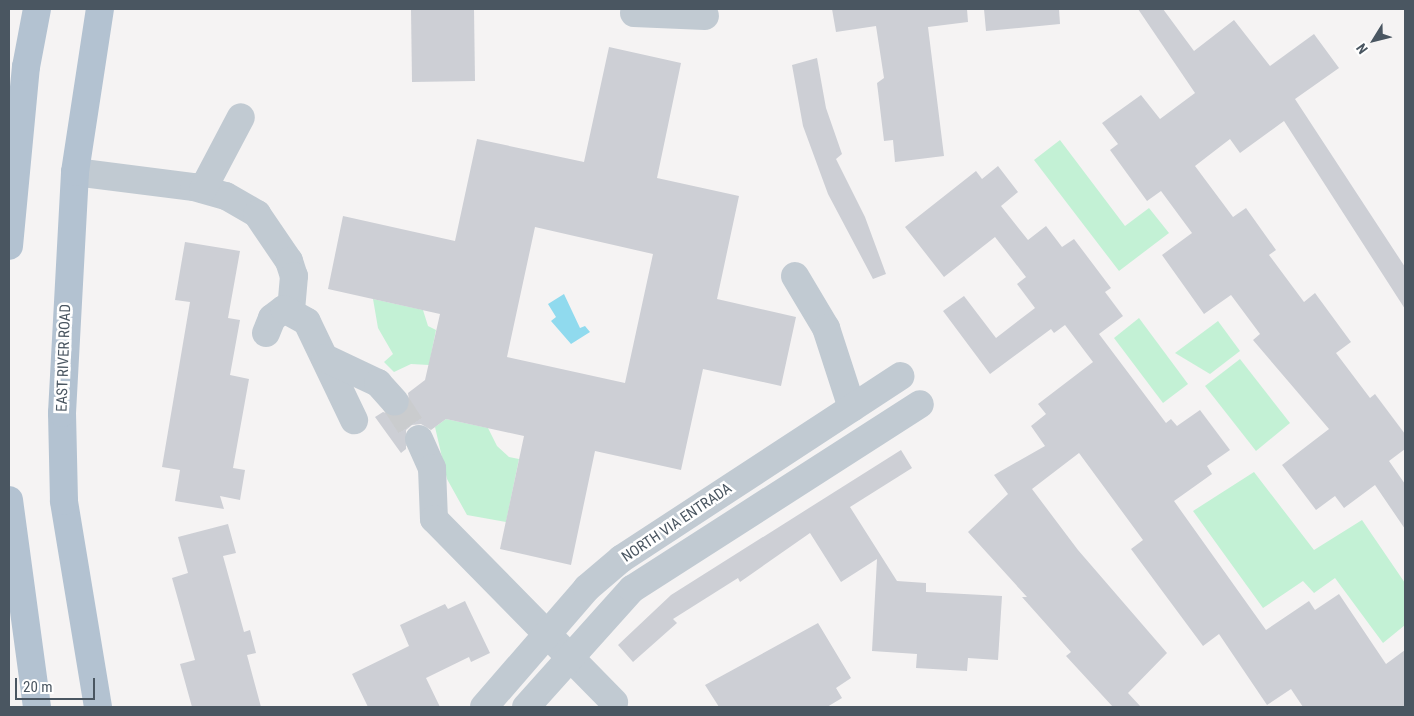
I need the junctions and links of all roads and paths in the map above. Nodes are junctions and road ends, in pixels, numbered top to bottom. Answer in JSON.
{"nodes":[{"id":1,"x":37,"y":9,"type":"edge"},
{"id":2,"x":100,"y":9,"type":"edge"},
{"id":3,"x":634,"y":13,"type":"dead end"},
{"id":4,"x":705,"y":16,"type":"dead end"},
{"id":5,"x":241,"y":117,"type":"dead end"},
{"id":6,"x":75,"y":172,"type":"junction"},
{"id":7,"x":203,"y":189,"type":"junction"},
{"id":8,"x":9,"y":246,"type":"edge"},
{"id":9,"x":795,"y":276,"type":"dead end"},
{"id":10,"x":291,"y":310,"type":"junction"},
{"id":11,"x":266,"y":333,"type":"dead end"},
{"id":12,"x":326,"y":358,"type":"junction"},
{"id":13,"x":901,"y":376,"type":"dead end"},
{"id":14,"x":395,"y":402,"type":"tunnel mouth"},
{"id":15,"x":920,"y":404,"type":"dead end"},
{"id":16,"x":852,"y":408,"type":"junction"},
{"id":17,"x":354,"y":420,"type":"dead end"},
{"id":18,"x":419,"y":439,"type":"tunnel mouth"},
{"id":19,"x":9,"y":500,"type":"edge"},
{"id":20,"x":546,"y":635,"type":"junction"},
{"id":21,"x":570,"y":659,"type":"junction"},
{"id":22,"x":614,"y":702,"type":"dead end"},
{"id":23,"x":37,"y":707,"type":"edge"},
{"id":24,"x":98,"y":707,"type":"edge"},
{"id":25,"x":484,"y":707,"type":"edge"},
{"id":26,"x":526,"y":707,"type":"edge"}],
"edges":[{"from":1,"to":8,"type":"main road"},
{"from":2,"to":6,"type":"main road","name":"EAST RIVER ROAD"},
{"from":3,"to":4,"type":"street"},
{"from":5,"to":7,"type":"street"},
{"from":6,"to":7,"type":"street"},
{"from":6,"to":24,"type":"main road","name":"EAST RIVER ROAD"},
{"from":7,"to":10,"type":"street"},
{"from":9,"to":16,"type":"street"},
{"from":10,"to":11,"type":"street"},
{"from":10,"to":12,"type":"street"},
{"from":12,"to":14,"type":"street"},
{"from":12,"to":17,"type":"street"},
{"from":13,"to":16,"type":"street","name":"NORTH VIA ENTRADA"},
{"from":15,"to":21,"type":"street","name":"NORTH VIA ENTRADA"},
{"from":16,"to":20,"type":"street","name":"NORTH VIA ENTRADA"},
{"from":18,"to":20,"type":"street"},
{"from":19,"to":23,"type":"main road"},
{"from":20,"to":21,"type":"street"},
{"from":20,"to":25,"type":"street","name":"NORTH VIA ENTRADA"},
{"from":21,"to":22,"type":"street"},
{"from":21,"to":26,"type":"street","name":"NORTH VIA ENTRADA"}]}
